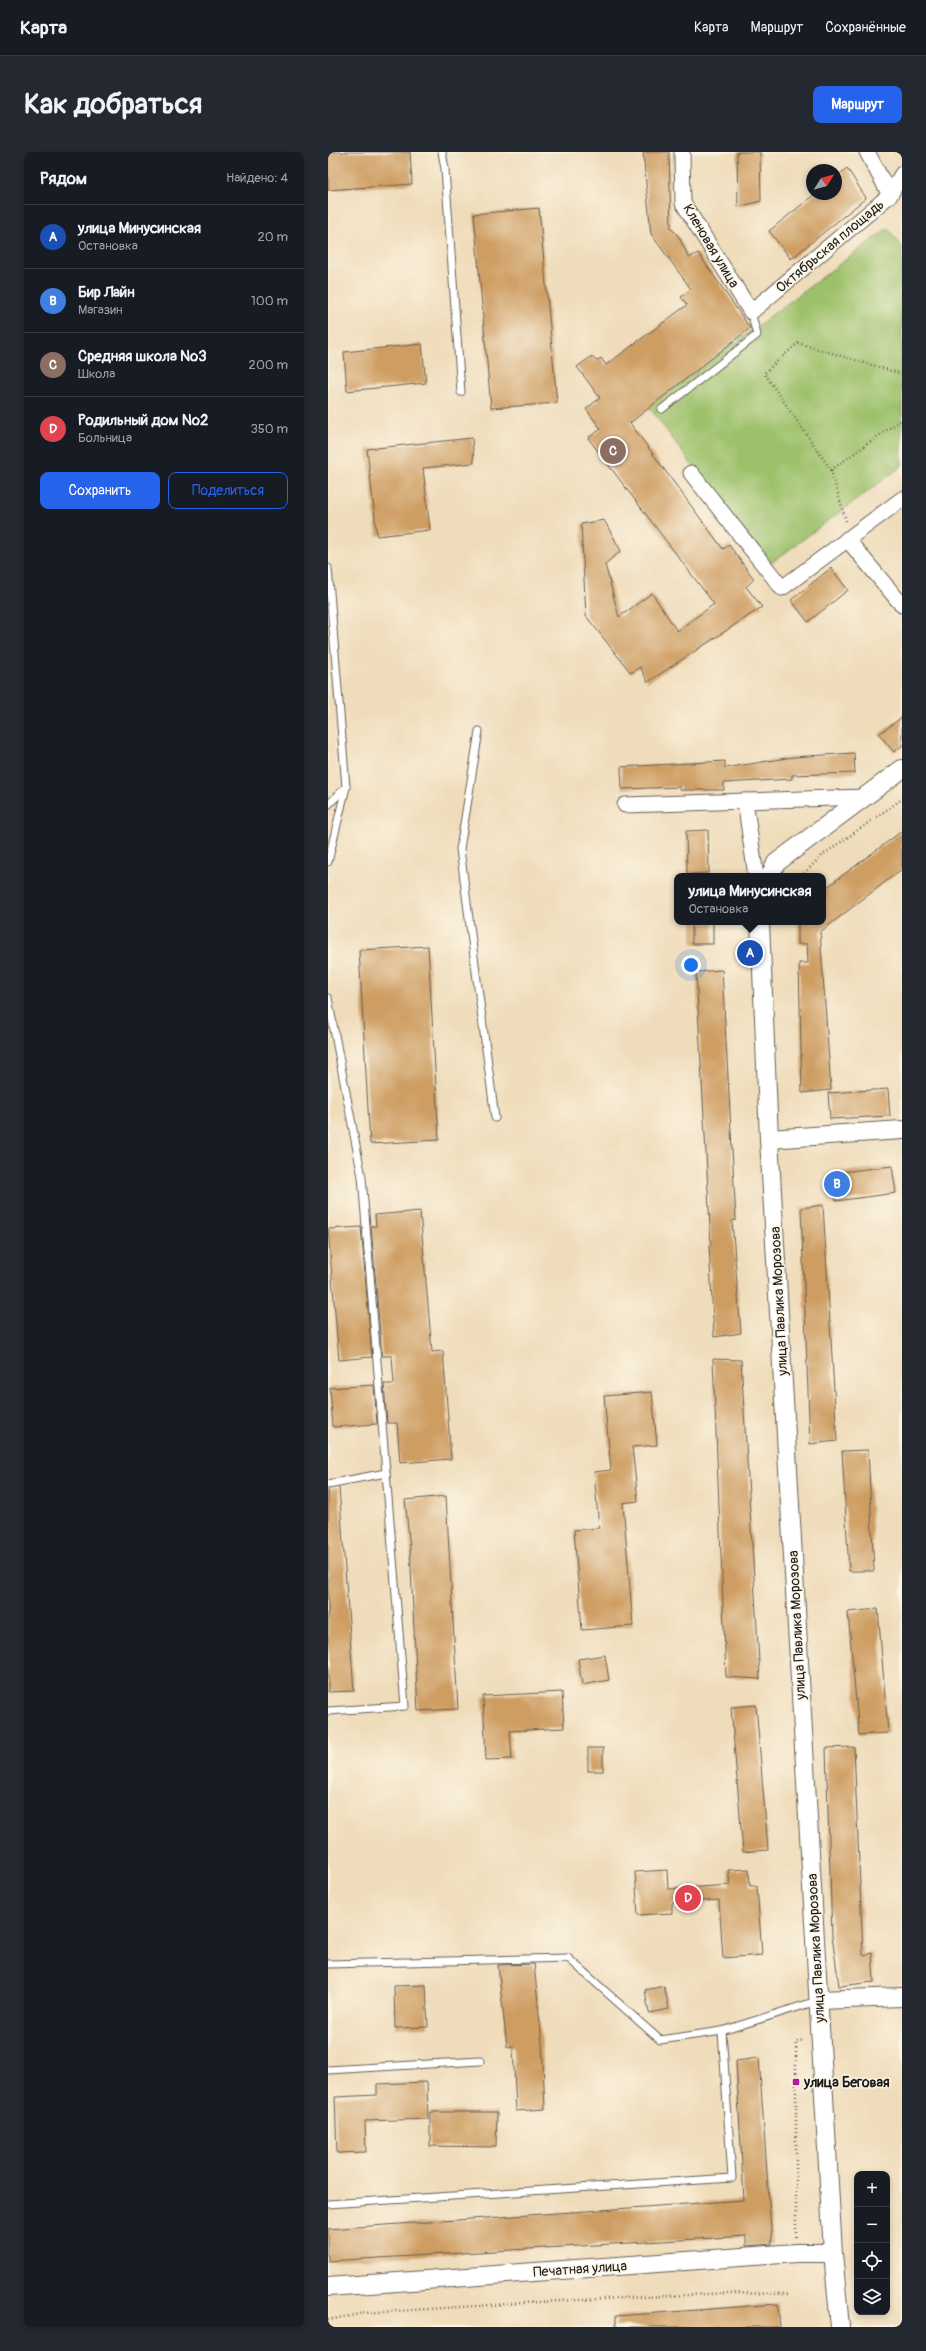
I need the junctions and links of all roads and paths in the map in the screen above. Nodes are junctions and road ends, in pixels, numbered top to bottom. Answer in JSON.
{"nodes":[{"id":1,"x":442,"y":152,"type":"edge"},
{"id":2,"x":682,"y":152,"type":"edge"},
{"id":3,"x":867,"y":152,"type":"edge"},
{"id":4,"x":902,"y":174,"type":"edge"},
{"id":5,"x":890,"y":195,"type":"junction"},
{"id":6,"x":751,"y":312,"type":"junction"},
{"id":7,"x":902,"y":374,"type":"edge"},
{"id":8,"x":461,"y":392,"type":"dead end"},
{"id":9,"x":662,"y":409,"type":"dead end"},
{"id":10,"x":902,"y":419,"type":"edge"},
{"id":11,"x":831,"y":470,"type":"junction"},
{"id":12,"x":692,"y":472,"type":"dead end"},
{"id":13,"x":902,"y":499,"type":"edge"},
{"id":14,"x":849,"y":538,"type":"junction"},
{"id":15,"x":328,"y":568,"type":"edge"},
{"id":16,"x":902,"y":605,"type":"edge"},
{"id":17,"x":478,"y":731,"type":"dead end"},
{"id":18,"x":902,"y":769,"type":"edge"},
{"id":19,"x":346,"y":787,"type":"junction"},
{"id":20,"x":865,"y":797,"type":"junction"},
{"id":21,"x":902,"y":799,"type":"edge"},
{"id":22,"x":745,"y":801,"type":"junction"},
{"id":23,"x":328,"y":804,"type":"edge"},
{"id":24,"x":626,"y":805,"type":"dead end"},
{"id":25,"x":328,"y":862,"type":"edge"},
{"id":26,"x":756,"y":873,"type":"edge"},
{"id":27,"x":771,"y":873,"type":"edge"},
{"id":28,"x":804,"y":873,"type":"edge"},
{"id":29,"x":760,"y":925,"type":"edge"},
{"id":30,"x":328,"y":998,"type":"edge"},
{"id":31,"x":494,"y":1118,"type":"dead end"},
{"id":32,"x":902,"y":1130,"type":"edge"},
{"id":33,"x":769,"y":1140,"type":"junction"},
{"id":34,"x":386,"y":1473,"type":"junction"},
{"id":35,"x":328,"y":1484,"type":"edge"},
{"id":36,"x":328,"y":1710,"type":"edge"},
{"id":37,"x":328,"y":1964,"type":"edge"},
{"id":38,"x":902,"y":1997,"type":"edge"},
{"id":39,"x":819,"y":2000,"type":"junction"},
{"id":40,"x":722,"y":2031,"type":"junction"},
{"id":41,"x":821,"y":2036,"type":"junction"},
{"id":42,"x":480,"y":2061,"type":"dead end"},
{"id":43,"x":328,"y":2070,"type":"edge"},
{"id":44,"x":328,"y":2204,"type":"edge"},
{"id":45,"x":796,"y":2253,"type":"junction"},
{"id":46,"x":832,"y":2253,"type":"junction"},
{"id":47,"x":328,"y":2287,"type":"edge"},
{"id":48,"x":788,"y":2294,"type":"dead end"},
{"id":49,"x":328,"y":2320,"type":"edge"},
{"id":50,"x":840,"y":2327,"type":"edge"}],
"edges":[{"from":1,"to":8,"type":"lane"},
{"from":2,"to":6,"type":"street","name":"Кленовая улица"},
{"from":3,"to":5,"type":"street"},
{"from":4,"to":5,"type":"street","name":"Октябрьская площадь"},
{"from":5,"to":6,"type":"street","name":"Октябрьская площадь"},
{"from":6,"to":9,"type":"lane"},
{"from":7,"to":11,"type":"path"},
{"from":10,"to":11,"type":"path"},
{"from":11,"to":14,"type":"path"},
{"from":12,"to":14,"type":"street"},
{"from":13,"to":14,"type":"street"},
{"from":14,"to":16,"type":"street"},
{"from":15,"to":19,"type":"lane"},
{"from":17,"to":31,"type":"lane"},
{"from":18,"to":20,"type":"street"},
{"from":19,"to":23,"type":"lane"},
{"from":19,"to":25,"type":"lane"},
{"from":20,"to":22,"type":"street"},
{"from":20,"to":27,"type":"street"},
{"from":21,"to":28,"type":"path"},
{"from":22,"to":24,"type":"street"},
{"from":22,"to":26,"type":"street"},
{"from":29,"to":33,"type":"street","name":"улица Павлика Морозова"},
{"from":30,"to":34,"type":"lane"},
{"from":32,"to":33,"type":"street"},
{"from":33,"to":39,"type":"street","name":"улица Павлика Морозова"},
{"from":34,"to":35,"type":"lane"},
{"from":34,"to":36,"type":"lane"},
{"from":37,"to":40,"type":"lane"},
{"from":38,"to":39,"type":"street"},
{"from":39,"to":40,"type":"lane"},
{"from":39,"to":41,"type":"street","name":"улица Павлика Морозова"},
{"from":40,"to":44,"type":"lane"},
{"from":41,"to":45,"type":"path"},
{"from":41,"to":46,"type":"street","name":"улица Павлика Морозова"},
{"from":42,"to":43,"type":"lane"},
{"from":45,"to":46,"type":"street","name":"Печатная улица"},
{"from":45,"to":47,"type":"street","name":"Печатная улица"},
{"from":46,"to":50,"type":"street","name":"улица Павлика Морозова"},
{"from":48,"to":49,"type":"path"}]}
